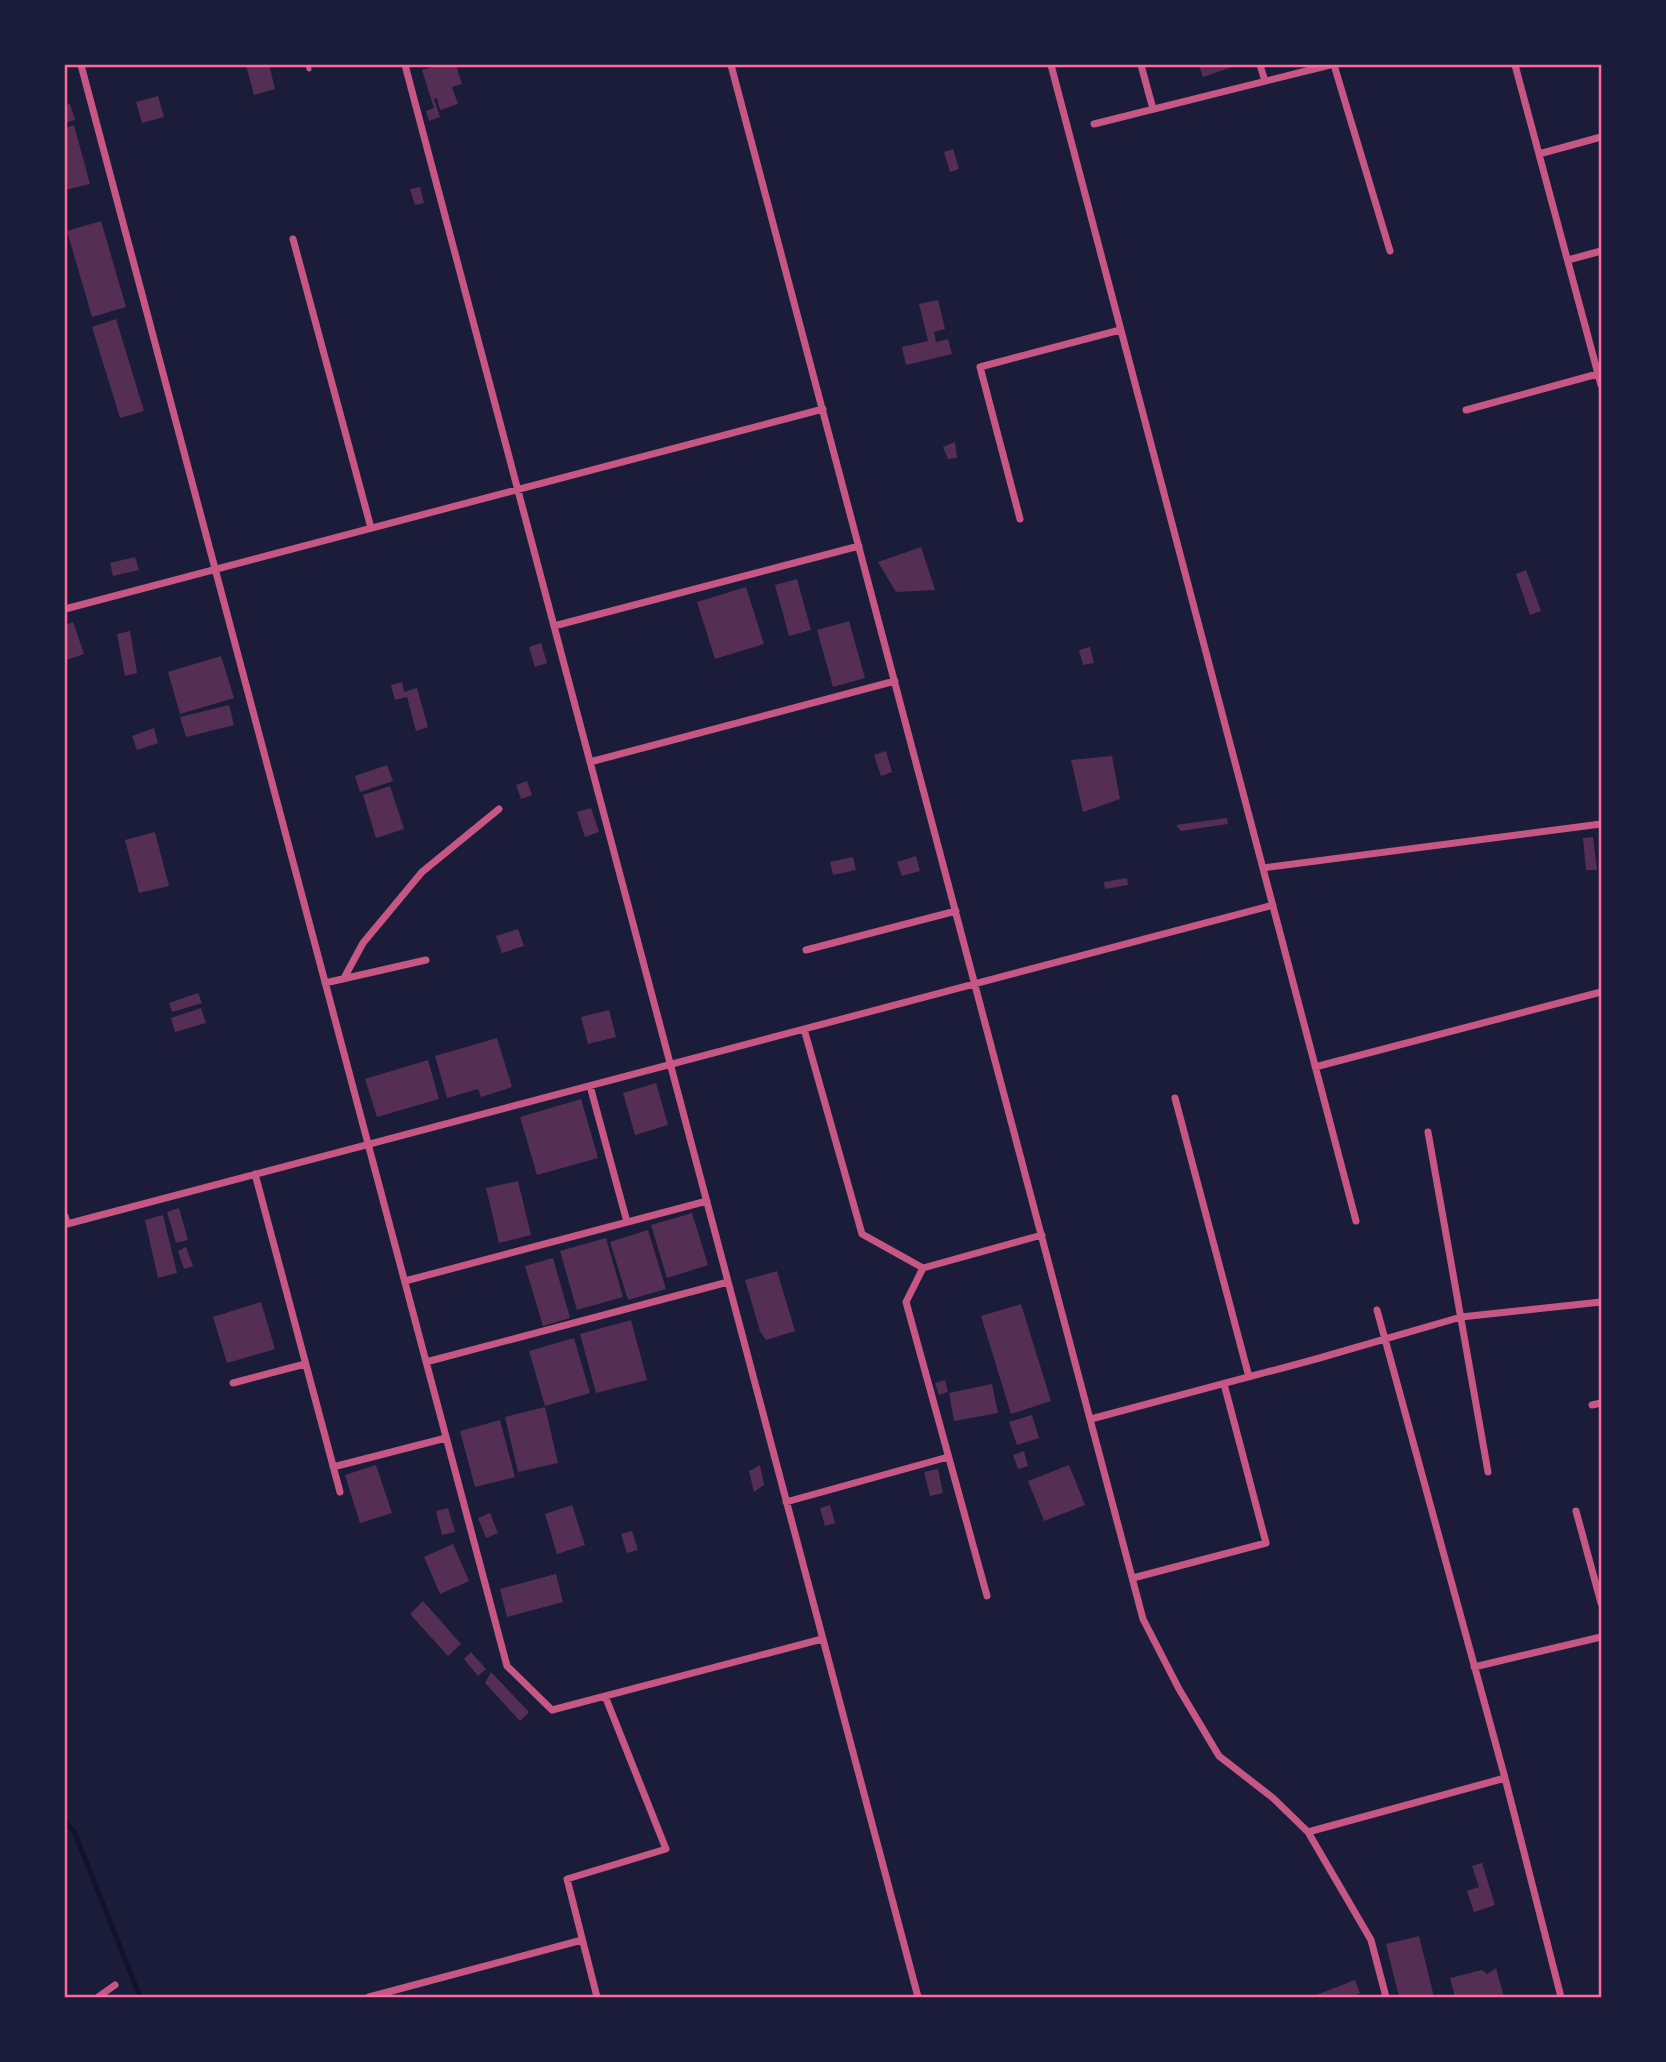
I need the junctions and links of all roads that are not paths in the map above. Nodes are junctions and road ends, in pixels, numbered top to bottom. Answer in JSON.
{"nodes":[{"id":1,"x":81,"y":65,"type":"edge"},
{"id":2,"x":405,"y":65,"type":"edge"},
{"id":3,"x":731,"y":65,"type":"edge"},
{"id":4,"x":1051,"y":65,"type":"edge"},
{"id":5,"x":1141,"y":65,"type":"edge"},
{"id":6,"x":1261,"y":65,"type":"edge"},
{"id":7,"x":1332,"y":65,"type":"edge"},
{"id":8,"x":1515,"y":65,"type":"edge"},
{"id":9,"x":1265,"y":81,"type":"junction"},
{"id":10,"x":1153,"y":109,"type":"junction"},
{"id":11,"x":1094,"y":124,"type":"dead end"},
{"id":12,"x":1601,"y":137,"type":"edge"},
{"id":13,"x":1539,"y":154,"type":"junction"},
{"id":14,"x":293,"y":239,"type":"dead end"},
{"id":15,"x":1390,"y":251,"type":"dead end"},
{"id":16,"x":1601,"y":251,"type":"edge"},
{"id":17,"x":1568,"y":260,"type":"junction"},
{"id":18,"x":1120,"y":330,"type":"junction"},
{"id":19,"x":1600,"y":374,"type":"edge"},
{"id":20,"x":1601,"y":385,"type":"edge"},
{"id":21,"x":823,"y":409,"type":"junction"},
{"id":22,"x":1466,"y":410,"type":"dead end"},
{"id":23,"x":518,"y":490,"type":"junction"},
{"id":24,"x":1020,"y":519,"type":"dead end"},
{"id":25,"x":371,"y":528,"type":"junction"},
{"id":26,"x":859,"y":546,"type":"junction"},
{"id":27,"x":215,"y":569,"type":"junction"},
{"id":28,"x":65,"y":609,"type":"edge"},
{"id":29,"x":554,"y":626,"type":"junction"},
{"id":30,"x":895,"y":681,"type":"junction"},
{"id":31,"x":590,"y":762,"type":"junction"},
{"id":32,"x":499,"y":809,"type":"dead end"},
{"id":33,"x":1601,"y":824,"type":"edge"},
{"id":34,"x":1263,"y":868,"type":"junction"},
{"id":35,"x":1273,"y":905,"type":"junction"},
{"id":36,"x":956,"y":911,"type":"junction"},
{"id":37,"x":806,"y":950,"type":"dead end"},
{"id":38,"x":426,"y":960,"type":"dead end"},
{"id":39,"x":344,"y":978,"type":"junction"},
{"id":40,"x":325,"y":983,"type":"junction"},
{"id":41,"x":975,"y":984,"type":"junction"},
{"id":42,"x":1601,"y":992,"type":"edge"},
{"id":43,"x":804,"y":1029,"type":"junction"},
{"id":44,"x":670,"y":1065,"type":"junction"},
{"id":45,"x":1315,"y":1067,"type":"junction"},
{"id":46,"x":590,"y":1086,"type":"junction"},
{"id":47,"x":1175,"y":1098,"type":"dead end"},
{"id":48,"x":1428,"y":1132,"type":"dead end"},
{"id":49,"x":368,"y":1144,"type":"junction"},
{"id":50,"x":255,"y":1174,"type":"junction"},
{"id":51,"x":707,"y":1201,"type":"junction"},
{"id":52,"x":65,"y":1216,"type":"edge"},
{"id":53,"x":1356,"y":1220,"type":"dead end"},
{"id":54,"x":627,"y":1222,"type":"junction"},
{"id":55,"x":1042,"y":1234,"type":"junction"},
{"id":56,"x":923,"y":1268,"type":"junction"},
{"id":57,"x":405,"y":1281,"type":"junction"},
{"id":58,"x":728,"y":1282,"type":"junction"},
{"id":59,"x":1601,"y":1302,"type":"edge"},
{"id":60,"x":1377,"y":1310,"type":"dead end"},
{"id":61,"x":1461,"y":1317,"type":"junction"},
{"id":62,"x":1385,"y":1339,"type":"junction"},
{"id":63,"x":426,"y":1362,"type":"junction"},
{"id":64,"x":306,"y":1364,"type":"junction"},
{"id":65,"x":1249,"y":1377,"type":"junction"},
{"id":66,"x":233,"y":1383,"type":"dead end"},
{"id":67,"x":1224,"y":1384,"type":"junction"},
{"id":68,"x":1601,"y":1403,"type":"edge"},
{"id":69,"x":1592,"y":1405,"type":"dead end"},
{"id":70,"x":1091,"y":1419,"type":"junction"},
{"id":71,"x":446,"y":1438,"type":"junction"},
{"id":72,"x":948,"y":1457,"type":"junction"},
{"id":73,"x":333,"y":1468,"type":"junction"},
{"id":74,"x":1488,"y":1472,"type":"dead end"},
{"id":75,"x":340,"y":1492,"type":"dead end"},
{"id":76,"x":786,"y":1502,"type":"junction"},
{"id":77,"x":1576,"y":1511,"type":"dead end"},
{"id":78,"x":1601,"y":1564,"type":"edge"},
{"id":79,"x":1591,"y":1566,"type":"junction"},
{"id":80,"x":1133,"y":1578,"type":"junction"},
{"id":81,"x":986,"y":1596,"type":"dead end"},
{"id":82,"x":1601,"y":1603,"type":"edge"},
{"id":83,"x":1601,"y":1637,"type":"edge"},
{"id":84,"x":822,"y":1639,"type":"junction"},
{"id":85,"x":1474,"y":1667,"type":"junction"},
{"id":86,"x":605,"y":1696,"type":"junction"},
{"id":87,"x":1505,"y":1778,"type":"junction"},
{"id":88,"x":1308,"y":1832,"type":"junction"},
{"id":89,"x":582,"y":1940,"type":"junction"},
{"id":90,"x":115,"y":1985,"type":"dead end"},
{"id":91,"x":98,"y":1997,"type":"edge"},
{"id":92,"x":369,"y":1997,"type":"edge"},
{"id":93,"x":597,"y":1997,"type":"edge"},
{"id":94,"x":918,"y":1997,"type":"edge"},
{"id":95,"x":1386,"y":1997,"type":"edge"},
{"id":96,"x":1561,"y":1997,"type":"edge"}],
"edges":[{"from":1,"to":27,"type":"street"},
{"from":2,"to":23,"type":"street"},
{"from":3,"to":21,"type":"street"},
{"from":4,"to":18,"type":"street"},
{"from":5,"to":10,"type":"street"},
{"from":6,"to":9,"type":"street"},
{"from":7,"to":9,"type":"street"},
{"from":7,"to":15,"type":"street"},
{"from":8,"to":13,"type":"street"},
{"from":9,"to":10,"type":"street"},
{"from":10,"to":11,"type":"street"},
{"from":12,"to":13,"type":"street"},
{"from":13,"to":17,"type":"street"},
{"from":14,"to":25,"type":"street"},
{"from":16,"to":17,"type":"street"},
{"from":17,"to":19,"type":"street"},
{"from":18,"to":24,"type":"street"},
{"from":18,"to":34,"type":"street"},
{"from":19,"to":20,"type":"street"},
{"from":19,"to":22,"type":"street"},
{"from":21,"to":23,"type":"street"},
{"from":21,"to":26,"type":"street"},
{"from":23,"to":25,"type":"street"},
{"from":23,"to":29,"type":"street"},
{"from":25,"to":27,"type":"street"},
{"from":26,"to":29,"type":"street"},
{"from":26,"to":30,"type":"street"},
{"from":27,"to":28,"type":"street"},
{"from":27,"to":40,"type":"street"},
{"from":29,"to":31,"type":"street"},
{"from":30,"to":31,"type":"street"},
{"from":30,"to":36,"type":"street"},
{"from":31,"to":44,"type":"street"},
{"from":32,"to":39,"type":"street"},
{"from":33,"to":34,"type":"street"},
{"from":34,"to":35,"type":"street"},
{"from":35,"to":41,"type":"street"},
{"from":35,"to":45,"type":"street"},
{"from":36,"to":37,"type":"street"},
{"from":36,"to":41,"type":"street"},
{"from":38,"to":39,"type":"street"},
{"from":39,"to":40,"type":"street"},
{"from":40,"to":49,"type":"street"},
{"from":41,"to":43,"type":"street"},
{"from":41,"to":55,"type":"street"},
{"from":42,"to":45,"type":"street"},
{"from":43,"to":44,"type":"street"},
{"from":43,"to":56,"type":"street"},
{"from":44,"to":46,"type":"street"},
{"from":44,"to":51,"type":"street"},
{"from":45,"to":53,"type":"street"},
{"from":46,"to":49,"type":"street"},
{"from":46,"to":54,"type":"street"},
{"from":47,"to":65,"type":"street"},
{"from":48,"to":61,"type":"street"},
{"from":49,"to":50,"type":"street"},
{"from":49,"to":57,"type":"street"},
{"from":50,"to":52,"type":"street"},
{"from":50,"to":64,"type":"street"},
{"from":51,"to":54,"type":"street"},
{"from":51,"to":58,"type":"street"},
{"from":54,"to":57,"type":"street"},
{"from":55,"to":56,"type":"street"},
{"from":55,"to":70,"type":"street"},
{"from":56,"to":72,"type":"street"},
{"from":57,"to":63,"type":"street"},
{"from":58,"to":63,"type":"street"},
{"from":58,"to":76,"type":"street"},
{"from":59,"to":61,"type":"street"},
{"from":60,"to":62,"type":"street"},
{"from":61,"to":62,"type":"street"},
{"from":61,"to":74,"type":"street"},
{"from":62,"to":65,"type":"street"},
{"from":62,"to":85,"type":"street"},
{"from":63,"to":71,"type":"street"},
{"from":64,"to":66,"type":"street"},
{"from":64,"to":73,"type":"street"},
{"from":65,"to":67,"type":"street"},
{"from":67,"to":70,"type":"street"},
{"from":67,"to":80,"type":"street"},
{"from":68,"to":69,"type":"street"},
{"from":70,"to":80,"type":"street"},
{"from":71,"to":73,"type":"street"},
{"from":71,"to":86,"type":"street"},
{"from":72,"to":76,"type":"street"},
{"from":72,"to":81,"type":"street"},
{"from":73,"to":75,"type":"street"},
{"from":76,"to":84,"type":"street"},
{"from":77,"to":79,"type":"street"},
{"from":78,"to":79,"type":"street"},
{"from":79,"to":82,"type":"street"},
{"from":80,"to":88,"type":"street"},
{"from":83,"to":85,"type":"street"},
{"from":84,"to":86,"type":"street"},
{"from":84,"to":94,"type":"street"},
{"from":85,"to":87,"type":"street"},
{"from":86,"to":89,"type":"street"},
{"from":87,"to":88,"type":"street"},
{"from":87,"to":96,"type":"street"},
{"from":88,"to":95,"type":"street"},
{"from":89,"to":92,"type":"street"},
{"from":89,"to":93,"type":"street"},
{"from":90,"to":91,"type":"street"}]}
